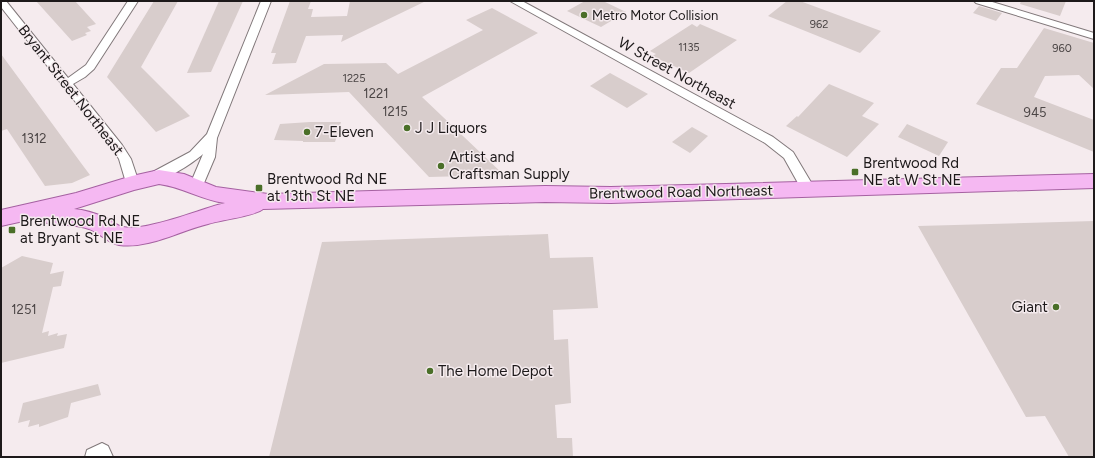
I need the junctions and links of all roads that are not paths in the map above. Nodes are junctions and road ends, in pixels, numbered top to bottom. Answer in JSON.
{"nodes":[{"id":1,"x":1,"y":1,"type":"edge"},
{"id":2,"x":134,"y":1,"type":"edge"},
{"id":3,"x":266,"y":1,"type":"edge"},
{"id":4,"x":515,"y":1,"type":"edge"},
{"id":5,"x":979,"y":1,"type":"edge"},
{"id":6,"x":1094,"y":36,"type":"edge"},
{"id":7,"x":66,"y":83,"type":"junction"},
{"id":8,"x":213,"y":135,"type":"junction"},
{"id":9,"x":154,"y":177,"type":"junction"},
{"id":10,"x":1094,"y":181,"type":"edge"},
{"id":11,"x":132,"y":183,"type":"junction"},
{"id":12,"x":197,"y":188,"type":"junction"},
{"id":13,"x":808,"y":189,"type":"junction"},
{"id":14,"x":108,"y":191,"type":"junction"},
{"id":15,"x":268,"y":202,"type":"junction"},
{"id":16,"x":26,"y":214,"type":"junction"},
{"id":17,"x":1,"y":218,"type":"edge"},
{"id":18,"x":97,"y":223,"type":"junction"},
{"id":19,"x":184,"y":223,"type":"junction"}],
"edges":[{"from":1,"to":7,"type":"street","name":"Bryant Street Northeast"},
{"from":2,"to":7,"type":"street"},
{"from":3,"to":8,"type":"street"},
{"from":4,"to":13,"type":"street","name":"W Street Northeast"},
{"from":5,"to":6,"type":"street"},
{"from":7,"to":11,"type":"street","name":"Bryant Street Northeast"},
{"from":8,"to":9,"type":"street"},
{"from":8,"to":12,"type":"street"},
{"from":9,"to":11,"type":"main road"},
{"from":9,"to":12,"type":"main road","name":"Brentwood Road Northeast"},
{"from":10,"to":13,"type":"main road","name":"Brentwood Road Northeast"},
{"from":11,"to":14,"type":"main road"},
{"from":12,"to":15,"type":"main road","name":"Brentwood Road Northeast"},
{"from":12,"to":19,"type":"main road"},
{"from":13,"to":15,"type":"main road","name":"Brentwood Road Northeast"},
{"from":14,"to":16,"type":"main road"},
{"from":14,"to":18,"type":"main road"},
{"from":15,"to":19,"type":"main road","name":"Brentwood Road Northeast"},
{"from":16,"to":17,"type":"main road"},
{"from":16,"to":18,"type":"main road"},
{"from":18,"to":19,"type":"main road","name":"Brentwood Road Northeast"}]}
